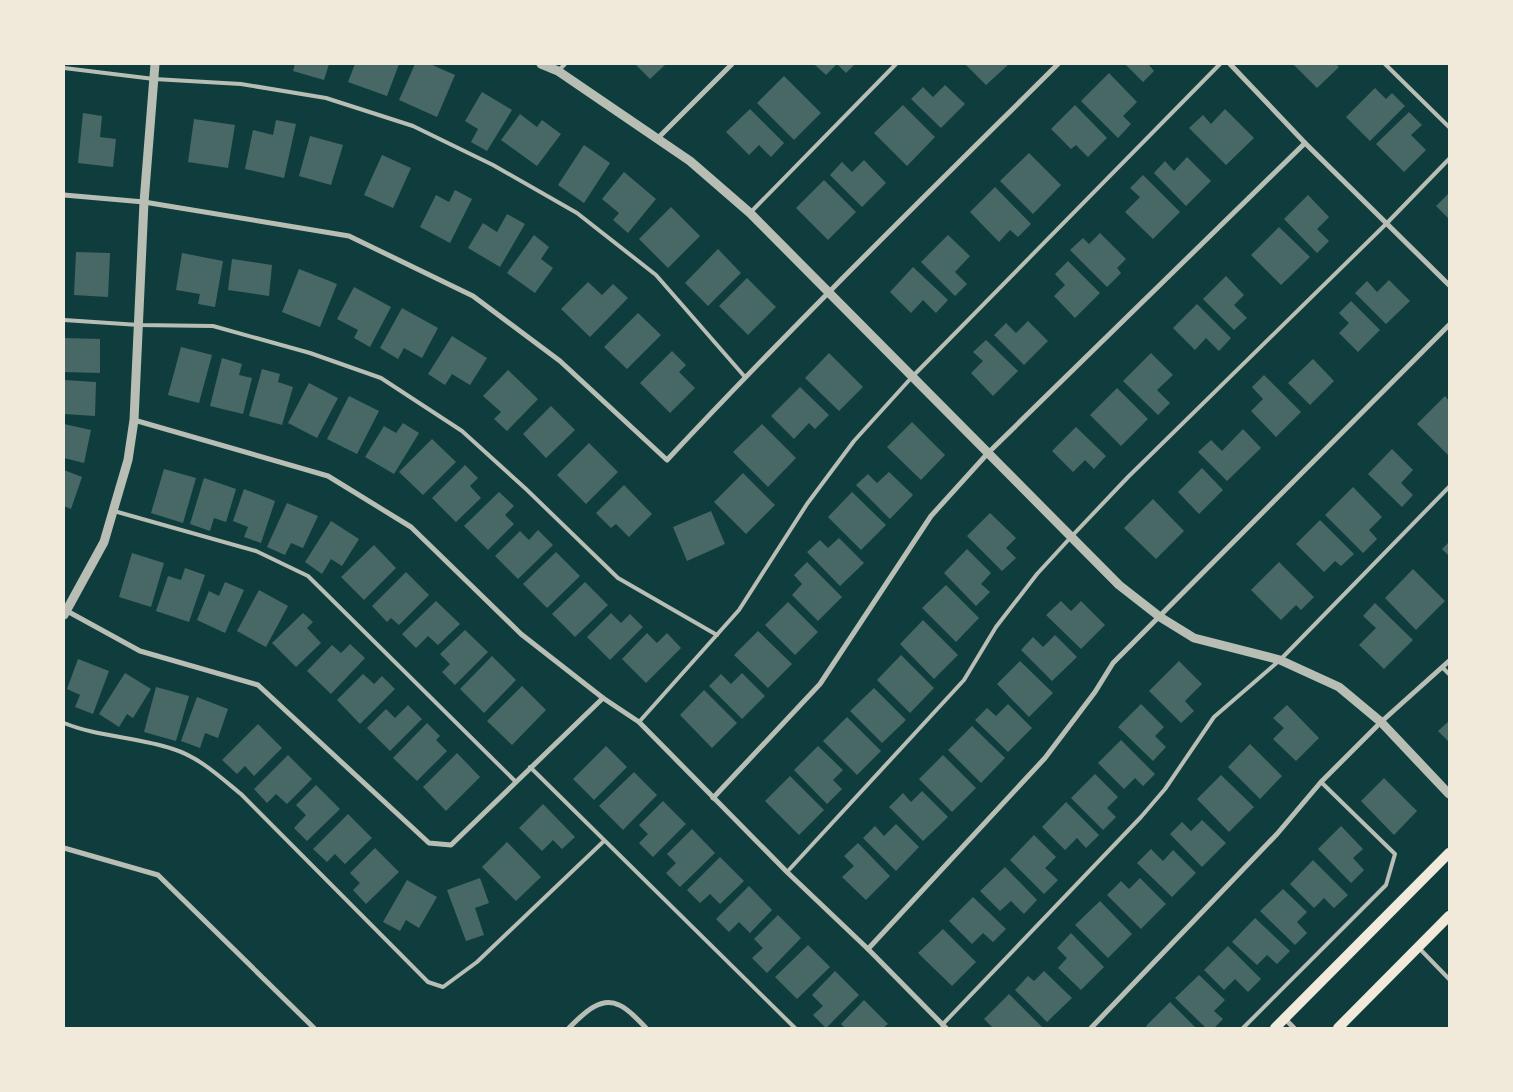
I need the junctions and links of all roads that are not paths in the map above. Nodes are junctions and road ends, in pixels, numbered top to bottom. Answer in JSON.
{"nodes":[{"id":1,"x":155,"y":64,"type":"edge"},
{"id":2,"x":541,"y":64,"type":"edge"},
{"id":3,"x":565,"y":64,"type":"edge"},
{"id":4,"x":732,"y":64,"type":"edge"},
{"id":5,"x":896,"y":64,"type":"edge"},
{"id":6,"x":1058,"y":64,"type":"edge"},
{"id":7,"x":1220,"y":64,"type":"edge"},
{"id":8,"x":1230,"y":64,"type":"edge"},
{"id":9,"x":1385,"y":64,"type":"edge"},
{"id":10,"x":64,"y":68,"type":"edge"},
{"id":11,"x":558,"y":71,"type":"junction"},
{"id":12,"x":154,"y":79,"type":"junction"},
{"id":13,"x":1449,"y":127,"type":"edge"},
{"id":14,"x":658,"y":138,"type":"junction"},
{"id":15,"x":1305,"y":143,"type":"junction"},
{"id":16,"x":1449,"y":159,"type":"edge"},
{"id":17,"x":64,"y":195,"type":"edge"},
{"id":18,"x":144,"y":202,"type":"junction"},
{"id":19,"x":750,"y":213,"type":"junction"},
{"id":20,"x":1388,"y":223,"type":"junction"},
{"id":21,"x":1449,"y":285,"type":"edge"},
{"id":22,"x":828,"y":292,"type":"junction"},
{"id":23,"x":64,"y":320,"type":"edge"},
{"id":24,"x":139,"y":325,"type":"junction"},
{"id":25,"x":1449,"y":325,"type":"edge"},
{"id":26,"x":745,"y":377,"type":"junction"},
{"id":27,"x":912,"y":377,"type":"junction"},
{"id":28,"x":134,"y":420,"type":"junction"},
{"id":29,"x":988,"y":453,"type":"junction"},
{"id":30,"x":1449,"y":487,"type":"edge"},
{"id":31,"x":112,"y":510,"type":"junction"},
{"id":32,"x":1071,"y":537,"type":"junction"},
{"id":33,"x":65,"y":611,"type":"edge"},
{"id":34,"x":1160,"y":617,"type":"junction"},
{"id":35,"x":717,"y":635,"type":"junction"},
{"id":36,"x":1280,"y":660,"type":"junction"},
{"id":37,"x":1449,"y":662,"type":"edge"},
{"id":38,"x":1443,"y":668,"type":"junction"},
{"id":39,"x":1449,"y":674,"type":"edge"},
{"id":40,"x":604,"y":698,"type":"junction"},
{"id":41,"x":639,"y":722,"type":"junction"},
{"id":42,"x":1381,"y":722,"type":"junction"},
{"id":43,"x":64,"y":723,"type":"edge"},
{"id":44,"x":530,"y":767,"type":"junction"},
{"id":45,"x":516,"y":782,"type":"junction"},
{"id":46,"x":1321,"y":782,"type":"junction"},
{"id":47,"x":1449,"y":794,"type":"edge"},
{"id":48,"x":714,"y":798,"type":"junction"},
{"id":49,"x":604,"y":841,"type":"junction"},
{"id":50,"x":64,"y":848,"type":"edge"},
{"id":51,"x":1449,"y":852,"type":"edge"},
{"id":52,"x":787,"y":872,"type":"junction"},
{"id":53,"x":1449,"y":916,"type":"edge"},
{"id":54,"x":1418,"y":947,"type":"junction"},
{"id":55,"x":868,"y":949,"type":"junction"},
{"id":56,"x":1449,"y":979,"type":"edge"},
{"id":57,"x":1285,"y":1019,"type":"junction"},
{"id":58,"x":944,"y":1027,"type":"edge"},
{"id":59,"x":314,"y":1028,"type":"edge"},
{"id":60,"x":569,"y":1028,"type":"edge"},
{"id":61,"x":646,"y":1028,"type":"edge"},
{"id":62,"x":795,"y":1028,"type":"edge"},
{"id":63,"x":1091,"y":1028,"type":"edge"},
{"id":64,"x":1242,"y":1028,"type":"edge"},
{"id":65,"x":1275,"y":1028,"type":"edge"},
{"id":66,"x":1294,"y":1028,"type":"edge"},
{"id":67,"x":1338,"y":1028,"type":"edge"}],
"edges":[{"from":1,"to":12,"type":"street"},
{"from":2,"to":11,"type":"street"},
{"from":3,"to":11,"type":"lane"},
{"from":4,"to":14,"type":"street"},
{"from":5,"to":19,"type":"lane"},
{"from":6,"to":22,"type":"street"},
{"from":7,"to":27,"type":"lane"},
{"from":8,"to":15,"type":"street"},
{"from":9,"to":13,"type":"lane"},
{"from":10,"to":12,"type":"lane"},
{"from":11,"to":14,"type":"street"},
{"from":12,"to":18,"type":"street"},
{"from":12,"to":26,"type":"lane"},
{"from":14,"to":19,"type":"street"},
{"from":15,"to":20,"type":"street"},
{"from":15,"to":29,"type":"street"},
{"from":16,"to":20,"type":"lane"},
{"from":17,"to":18,"type":"street"},
{"from":18,"to":24,"type":"street"},
{"from":18,"to":26,"type":"street"},
{"from":19,"to":22,"type":"street"},
{"from":20,"to":21,"type":"street"},
{"from":20,"to":32,"type":"lane"},
{"from":22,"to":26,"type":"street"},
{"from":22,"to":27,"type":"street"},
{"from":23,"to":24,"type":"lane"},
{"from":24,"to":28,"type":"street"},
{"from":24,"to":35,"type":"lane"},
{"from":25,"to":34,"type":"street"},
{"from":27,"to":29,"type":"street"},
{"from":27,"to":35,"type":"lane"},
{"from":28,"to":31,"type":"street"},
{"from":28,"to":40,"type":"street"},
{"from":29,"to":32,"type":"street"},
{"from":29,"to":48,"type":"street"},
{"from":30,"to":36,"type":"lane"},
{"from":31,"to":33,"type":"street"},
{"from":31,"to":45,"type":"lane"},
{"from":32,"to":34,"type":"street"},
{"from":32,"to":52,"type":"lane"},
{"from":33,"to":45,"type":"street"},
{"from":34,"to":36,"type":"street"},
{"from":34,"to":55,"type":"street"},
{"from":35,"to":41,"type":"lane"},
{"from":36,"to":42,"type":"street"},
{"from":36,"to":58,"type":"lane"},
{"from":37,"to":38,"type":"street"},
{"from":38,"to":39,"type":"lane"},
{"from":38,"to":42,"type":"street"},
{"from":40,"to":41,"type":"street"},
{"from":40,"to":44,"type":"street"},
{"from":41,"to":48,"type":"street"},
{"from":42,"to":46,"type":"street"},
{"from":42,"to":47,"type":"street"},
{"from":43,"to":49,"type":"lane"},
{"from":44,"to":45,"type":"street"},
{"from":44,"to":49,"type":"lane"},
{"from":46,"to":63,"type":"street"},
{"from":46,"to":64,"type":"lane"},
{"from":48,"to":52,"type":"street"},
{"from":49,"to":62,"type":"lane"},
{"from":50,"to":59,"type":"street"},
{"from":51,"to":57,"type":"main road"},
{"from":52,"to":55,"type":"street"},
{"from":53,"to":54,"type":"main road"},
{"from":54,"to":56,"type":"lane"},
{"from":54,"to":67,"type":"main road"},
{"from":55,"to":58,"type":"street"},
{"from":57,"to":65,"type":"main road"},
{"from":57,"to":66,"type":"street"},
{"from":60,"to":61,"type":"street"}]}
